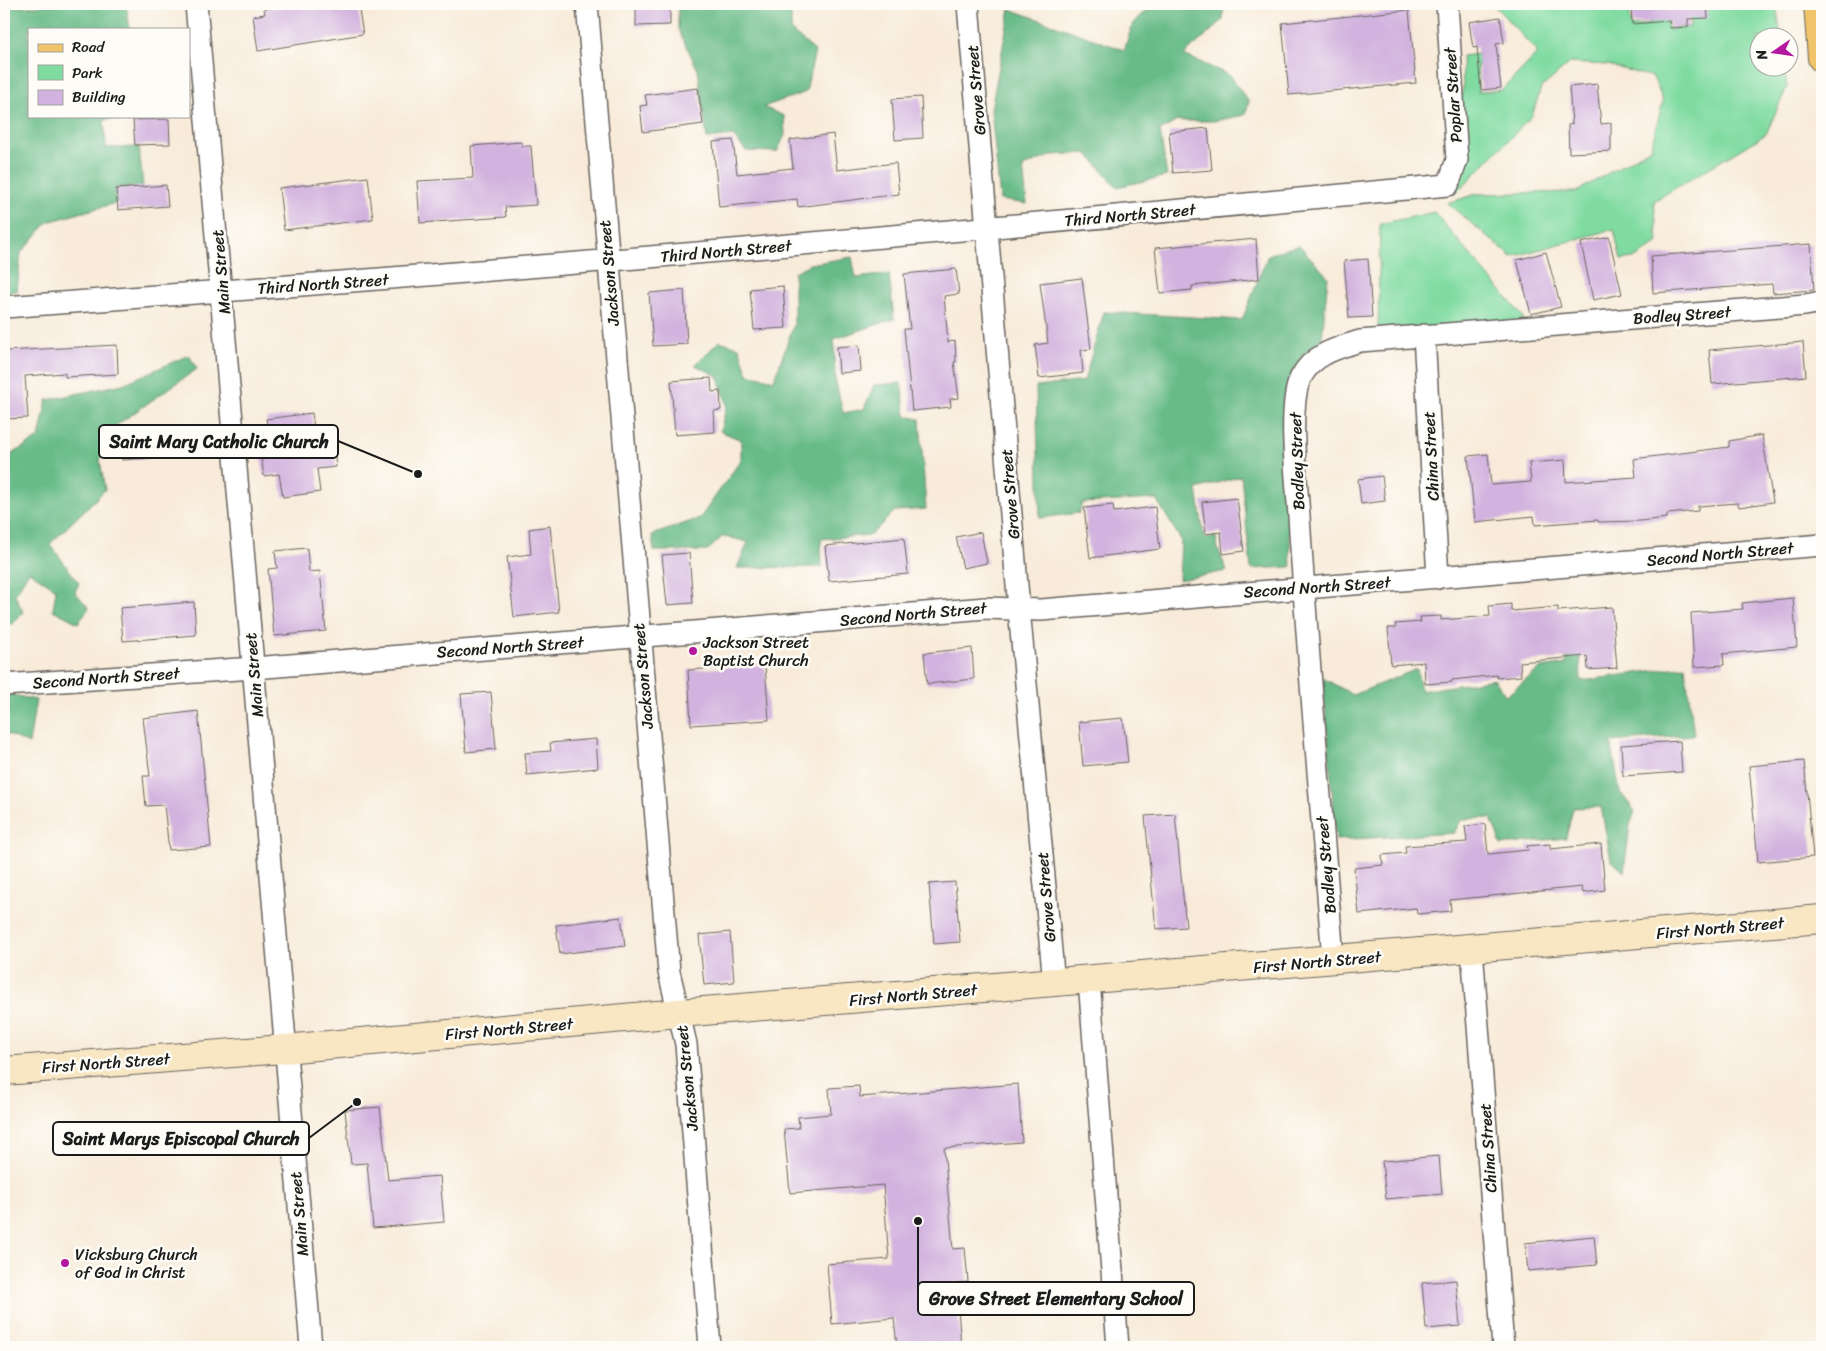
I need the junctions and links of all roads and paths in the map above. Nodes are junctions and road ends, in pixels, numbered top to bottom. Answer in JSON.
{"nodes":[{"id":1,"x":196,"y":4,"type":"edge"},
{"id":2,"x":587,"y":4,"type":"edge"},
{"id":3,"x":968,"y":4,"type":"edge"},
{"id":4,"x":1447,"y":4,"type":"edge"},
{"id":5,"x":1818,"y":4,"type":"edge"},
{"id":6,"x":1822,"y":58,"type":"edge"},
{"id":7,"x":1448,"y":185,"type":"joint"},
{"id":8,"x":988,"y":229,"type":"junction"},
{"id":9,"x":608,"y":261,"type":"junction"},
{"id":10,"x":222,"y":292,"type":"junction"},
{"id":11,"x":1822,"y":302,"type":"edge"},
{"id":12,"x":4,"y":307,"type":"edge"},
{"id":13,"x":1424,"y":335,"type":"junction"},
{"id":14,"x":1822,"y":545,"type":"edge"},
{"id":15,"x":1438,"y":578,"type":"junction"},
{"id":16,"x":1304,"y":587,"type":"junction"},
{"id":17,"x":1019,"y":609,"type":"junction"},
{"id":18,"x":640,"y":637,"type":"junction"},
{"id":19,"x":254,"y":668,"type":"junction"},
{"id":20,"x":4,"y":685,"type":"edge"},
{"id":21,"x":1822,"y":919,"type":"edge"},
{"id":22,"x":1472,"y":949,"type":"junction"},
{"id":23,"x":1333,"y":960,"type":"junction"},
{"id":24,"x":1089,"y":980,"type":"junction"},
{"id":25,"x":1054,"y":983,"type":"junction"},
{"id":26,"x":679,"y":1014,"type":"junction"},
{"id":27,"x":284,"y":1049,"type":"junction"},
{"id":28,"x":4,"y":1071,"type":"edge"},
{"id":29,"x":311,"y":1347,"type":"edge"},
{"id":30,"x":710,"y":1347,"type":"edge"},
{"id":31,"x":1118,"y":1347,"type":"edge"},
{"id":32,"x":1503,"y":1347,"type":"edge"}],
"edges":[{"from":1,"to":10,"type":"street","name":"Main Street"},
{"from":2,"to":9,"type":"street","name":"Jackson Street"},
{"from":3,"to":8,"type":"street","name":"Grove Street"},
{"from":4,"to":7,"type":"street","name":"Poplar Street"},
{"from":5,"to":6,"type":"main road"},
{"from":7,"to":8,"type":"street","name":"Third North Street"},
{"from":8,"to":9,"type":"street","name":"Third North Street"},
{"from":8,"to":17,"type":"street","name":"Grove Street"},
{"from":9,"to":10,"type":"street","name":"Third North Street"},
{"from":9,"to":18,"type":"street","name":"Jackson Street"},
{"from":10,"to":12,"type":"street","name":"Third North Street"},
{"from":10,"to":19,"type":"street","name":"Main Street"},
{"from":11,"to":13,"type":"street","name":"Bodley Street"},
{"from":13,"to":15,"type":"street","name":"China Street"},
{"from":13,"to":16,"type":"street","name":"Bodley Street"},
{"from":14,"to":15,"type":"street","name":"Second North Street"},
{"from":15,"to":16,"type":"street","name":"Second North Street"},
{"from":16,"to":17,"type":"street","name":"Second North Street"},
{"from":16,"to":23,"type":"street","name":"Bodley Street"},
{"from":17,"to":18,"type":"street","name":"Second North Street"},
{"from":17,"to":25,"type":"street","name":"Grove Street"},
{"from":18,"to":19,"type":"street","name":"Second North Street"},
{"from":18,"to":26,"type":"street","name":"Jackson Street"},
{"from":19,"to":20,"type":"street","name":"Second North Street"},
{"from":19,"to":27,"type":"street","name":"Main Street"},
{"from":21,"to":22,"type":"street","name":"First North Street"},
{"from":22,"to":23,"type":"street","name":"First North Street"},
{"from":22,"to":32,"type":"street","name":"China Street"},
{"from":23,"to":24,"type":"street","name":"First North Street"},
{"from":24,"to":25,"type":"street","name":"First North Street"},
{"from":24,"to":31,"type":"street"},
{"from":25,"to":26,"type":"street","name":"First North Street"},
{"from":26,"to":27,"type":"street","name":"First North Street"},
{"from":26,"to":30,"type":"street","name":"Jackson Street"},
{"from":27,"to":28,"type":"street","name":"First North Street"},
{"from":27,"to":29,"type":"street","name":"Main Street"}]}
